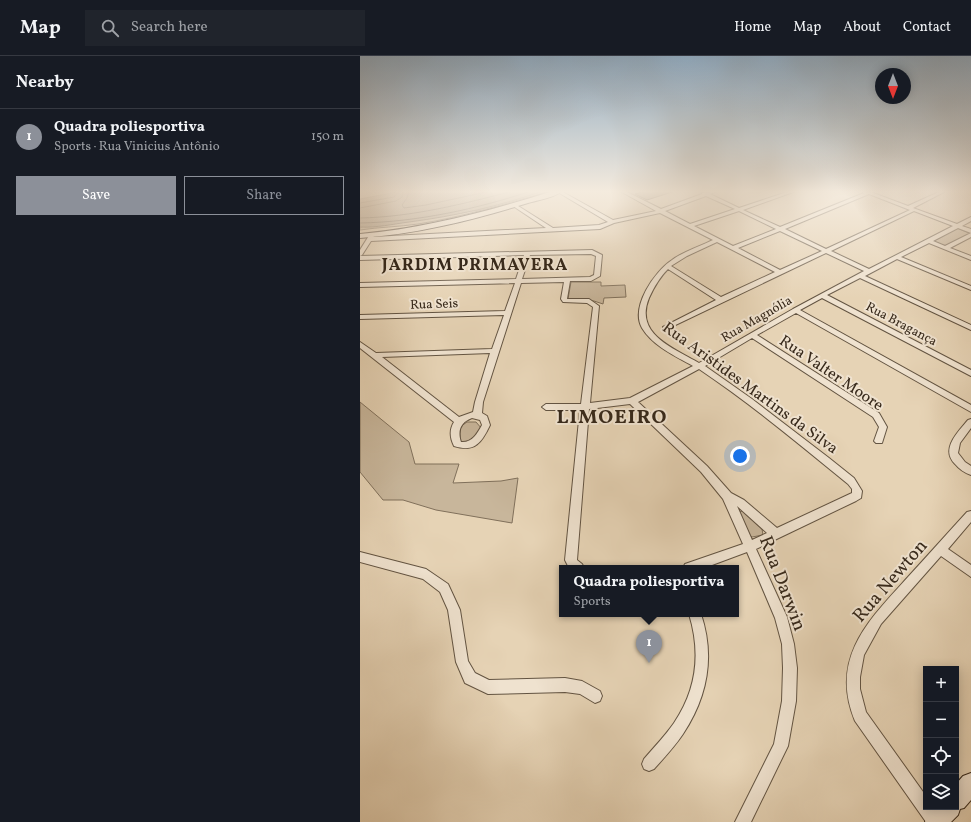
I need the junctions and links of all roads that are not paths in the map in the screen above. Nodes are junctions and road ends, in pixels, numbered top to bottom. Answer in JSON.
{"nodes":[{"id":1,"x":428,"y":227,"type":"edge"},
{"id":2,"x":546,"y":227,"type":"edge"},
{"id":3,"x":601,"y":227,"type":"edge"},
{"id":4,"x":691,"y":227,"type":"edge"},
{"id":5,"x":778,"y":227,"type":"edge"},
{"id":6,"x":784,"y":227,"type":"edge"},
{"id":7,"x":875,"y":227,"type":"edge"},
{"id":8,"x":955,"y":227,"type":"edge"},
{"id":9,"x":958,"y":227,"type":"edge"},
{"id":10,"x":781,"y":228,"type":"junction"},
{"id":11,"x":551,"y":230,"type":"junction"},
{"id":12,"x":971,"y":231,"type":"edge"},
{"id":13,"x":971,"y":235,"type":"edge"},
{"id":14,"x":360,"y":236,"type":"edge"},
{"id":15,"x":388,"y":236,"type":"junction"},
{"id":16,"x":371,"y":237,"type":"junction"},
{"id":17,"x":718,"y":240,"type":"junction"},
{"id":18,"x":929,"y":241,"type":"junction"},
{"id":19,"x":734,"y":248,"type":"junction"},
{"id":20,"x":945,"y":248,"type":"junction"},
{"id":21,"x":826,"y":251,"type":"junction"},
{"id":22,"x":528,"y":253,"type":"junction"},
{"id":23,"x":360,"y":254,"type":"edge"},
{"id":24,"x":897,"y":257,"type":"junction"},
{"id":25,"x":360,"y":258,"type":"edge"},
{"id":26,"x":971,"y":258,"type":"edge"},
{"id":27,"x":667,"y":266,"type":"junction"},
{"id":28,"x":869,"y":271,"type":"junction"},
{"id":29,"x":779,"y":272,"type":"junction"},
{"id":30,"x":861,"y":276,"type":"junction"},
{"id":31,"x":567,"y":280,"type":"junction"},
{"id":32,"x":518,"y":281,"type":"junction"},
{"id":33,"x":360,"y":285,"type":"edge"},
{"id":34,"x":971,"y":288,"type":"edge"},
{"id":35,"x":822,"y":295,"type":"junction"},
{"id":36,"x":721,"y":300,"type":"junction"},
{"id":37,"x":795,"y":310,"type":"junction"},
{"id":38,"x":508,"y":313,"type":"junction"},
{"id":39,"x":360,"y":317,"type":"edge"},
{"id":40,"x":665,"y":328,"type":"dead end"},
{"id":41,"x":971,"y":328,"type":"edge"},
{"id":42,"x":752,"y":335,"type":"junction"},
{"id":43,"x":360,"y":344,"type":"edge"},
{"id":44,"x":495,"y":351,"type":"junction"},
{"id":45,"x":376,"y":355,"type":"junction"},
{"id":46,"x":699,"y":366,"type":"junction"},
{"id":47,"x":971,"y":373,"type":"edge"},
{"id":48,"x":632,"y":401,"type":"junction"},
{"id":49,"x":546,"y":407,"type":"dead end"},
{"id":50,"x":585,"y":407,"type":"junction"},
{"id":51,"x":971,"y":409,"type":"edge"},
{"id":52,"x":477,"y":415,"type":"junction"},
{"id":53,"x":459,"y":421,"type":"junction"},
{"id":54,"x":971,"y":422,"type":"edge"},
{"id":55,"x":879,"y":441,"type":"dead end"},
{"id":56,"x":971,"y":471,"type":"edge"},
{"id":57,"x":727,"y":496,"type":"junction"},
{"id":58,"x":971,"y":515,"type":"edge"},
{"id":59,"x":775,"y":533,"type":"junction"},
{"id":60,"x":750,"y":546,"type":"junction"},
{"id":61,"x":940,"y":550,"type":"junction"},
{"id":62,"x":360,"y":557,"type":"edge"},
{"id":63,"x":574,"y":565,"type":"edge"},
{"id":64,"x":697,"y":565,"type":"edge"},
{"id":65,"x":971,"y":572,"type":"edge"},
{"id":66,"x":696,"y":617,"type":"edge"},
{"id":67,"x":595,"y":696,"type":"dead end"},
{"id":68,"x":649,"y":764,"type":"dead end"},
{"id":69,"x":971,"y":784,"type":"edge"},
{"id":70,"x":959,"y":797,"type":"edge"},
{"id":71,"x":947,"y":810,"type":"edge"},
{"id":72,"x":743,"y":822,"type":"edge"},
{"id":73,"x":935,"y":822,"type":"edge"}],
"edges":[{"from":1,"to":15,"type":"main road"},
{"from":2,"to":11,"type":"street"},
{"from":3,"to":11,"type":"street"},
{"from":4,"to":17,"type":"street"},
{"from":5,"to":10,"type":"street"},
{"from":6,"to":10,"type":"street"},
{"from":7,"to":21,"type":"street"},
{"from":8,"to":18,"type":"street","name":"Rua Magnólia"},
{"from":9,"to":12,"type":"street"},
{"from":10,"to":19,"type":"street"},
{"from":10,"to":21,"type":"street"},
{"from":11,"to":15,"type":"street"},
{"from":13,"to":20,"type":"street"},
{"from":14,"to":16,"type":"main road"},
{"from":15,"to":16,"type":"main road"},
{"from":16,"to":23,"type":"street"},
{"from":17,"to":19,"type":"street"},
{"from":17,"to":27,"type":"street","name":"Rua Aristides Martins da Silva"},
{"from":18,"to":20,"type":"street"},
{"from":18,"to":24,"type":"street","name":"Rua Magnólia"},
{"from":19,"to":29,"type":"street"},
{"from":20,"to":26,"type":"street"},
{"from":21,"to":28,"type":"street"},
{"from":21,"to":29,"type":"street"},
{"from":22,"to":25,"type":"street"},
{"from":22,"to":31,"type":"street"},
{"from":22,"to":32,"type":"street"},
{"from":24,"to":28,"type":"street","name":"Rua Magnólia"},
{"from":24,"to":34,"type":"street"},
{"from":27,"to":36,"type":"street"},
{"from":27,"to":46,"type":"street","name":"Rua Aristides Martins da Silva"},
{"from":28,"to":30,"type":"street","name":"Rua Magnólia"},
{"from":29,"to":36,"type":"street"},
{"from":30,"to":35,"type":"street","name":"Rua Magnólia"},
{"from":30,"to":41,"type":"street"},
{"from":31,"to":32,"type":"street"},
{"from":31,"to":50,"type":"street"},
{"from":32,"to":33,"type":"street"},
{"from":32,"to":38,"type":"street"},
{"from":35,"to":37,"type":"street","name":"Rua Magnólia"},
{"from":35,"to":47,"type":"street","name":"Rua Bragança"},
{"from":36,"to":40,"type":"street"},
{"from":37,"to":42,"type":"street","name":"Rua Magnólia"},
{"from":37,"to":51,"type":"street"},
{"from":38,"to":39,"type":"street","name":"Rua Seis"},
{"from":38,"to":44,"type":"street"},
{"from":42,"to":46,"type":"street","name":"Rua Magnólia"},
{"from":42,"to":55,"type":"street","name":"Rua Valter Moore"},
{"from":43,"to":45,"type":"street"},
{"from":44,"to":45,"type":"street"},
{"from":44,"to":52,"type":"street"},
{"from":45,"to":53,"type":"street"},
{"from":46,"to":48,"type":"street","name":"Rua Magnólia"},
{"from":46,"to":59,"type":"street","name":"Rua Aristides Martins da Silva"},
{"from":48,"to":50,"type":"street","name":"Rua Magnólia"},
{"from":48,"to":57,"type":"street","name":"Rua Darwin"},
{"from":49,"to":50,"type":"street","name":"Rua Magnólia"},
{"from":50,"to":63,"type":"street"},
{"from":52,"to":53,"type":"street"},
{"from":52,"to":53,"type":"street"},
{"from":54,"to":56,"type":"street"},
{"from":57,"to":59,"type":"street","name":"Rua Darwin"},
{"from":57,"to":60,"type":"street","name":"Rua Darwin"},
{"from":58,"to":61,"type":"street","name":"Rua Newton"},
{"from":59,"to":60,"type":"street","name":"Rua Aristides Martins da Silva"},
{"from":60,"to":64,"type":"street","name":"Rua Aristides Martins da Silva"},
{"from":60,"to":72,"type":"street","name":"Rua Darwin"},
{"from":61,"to":65,"type":"street"},
{"from":61,"to":73,"type":"street","name":"Rua Newton"},
{"from":62,"to":67,"type":"street"},
{"from":66,"to":68,"type":"street"},
{"from":69,"to":70,"type":"main road"},
{"from":71,"to":73,"type":"main road"}]}
